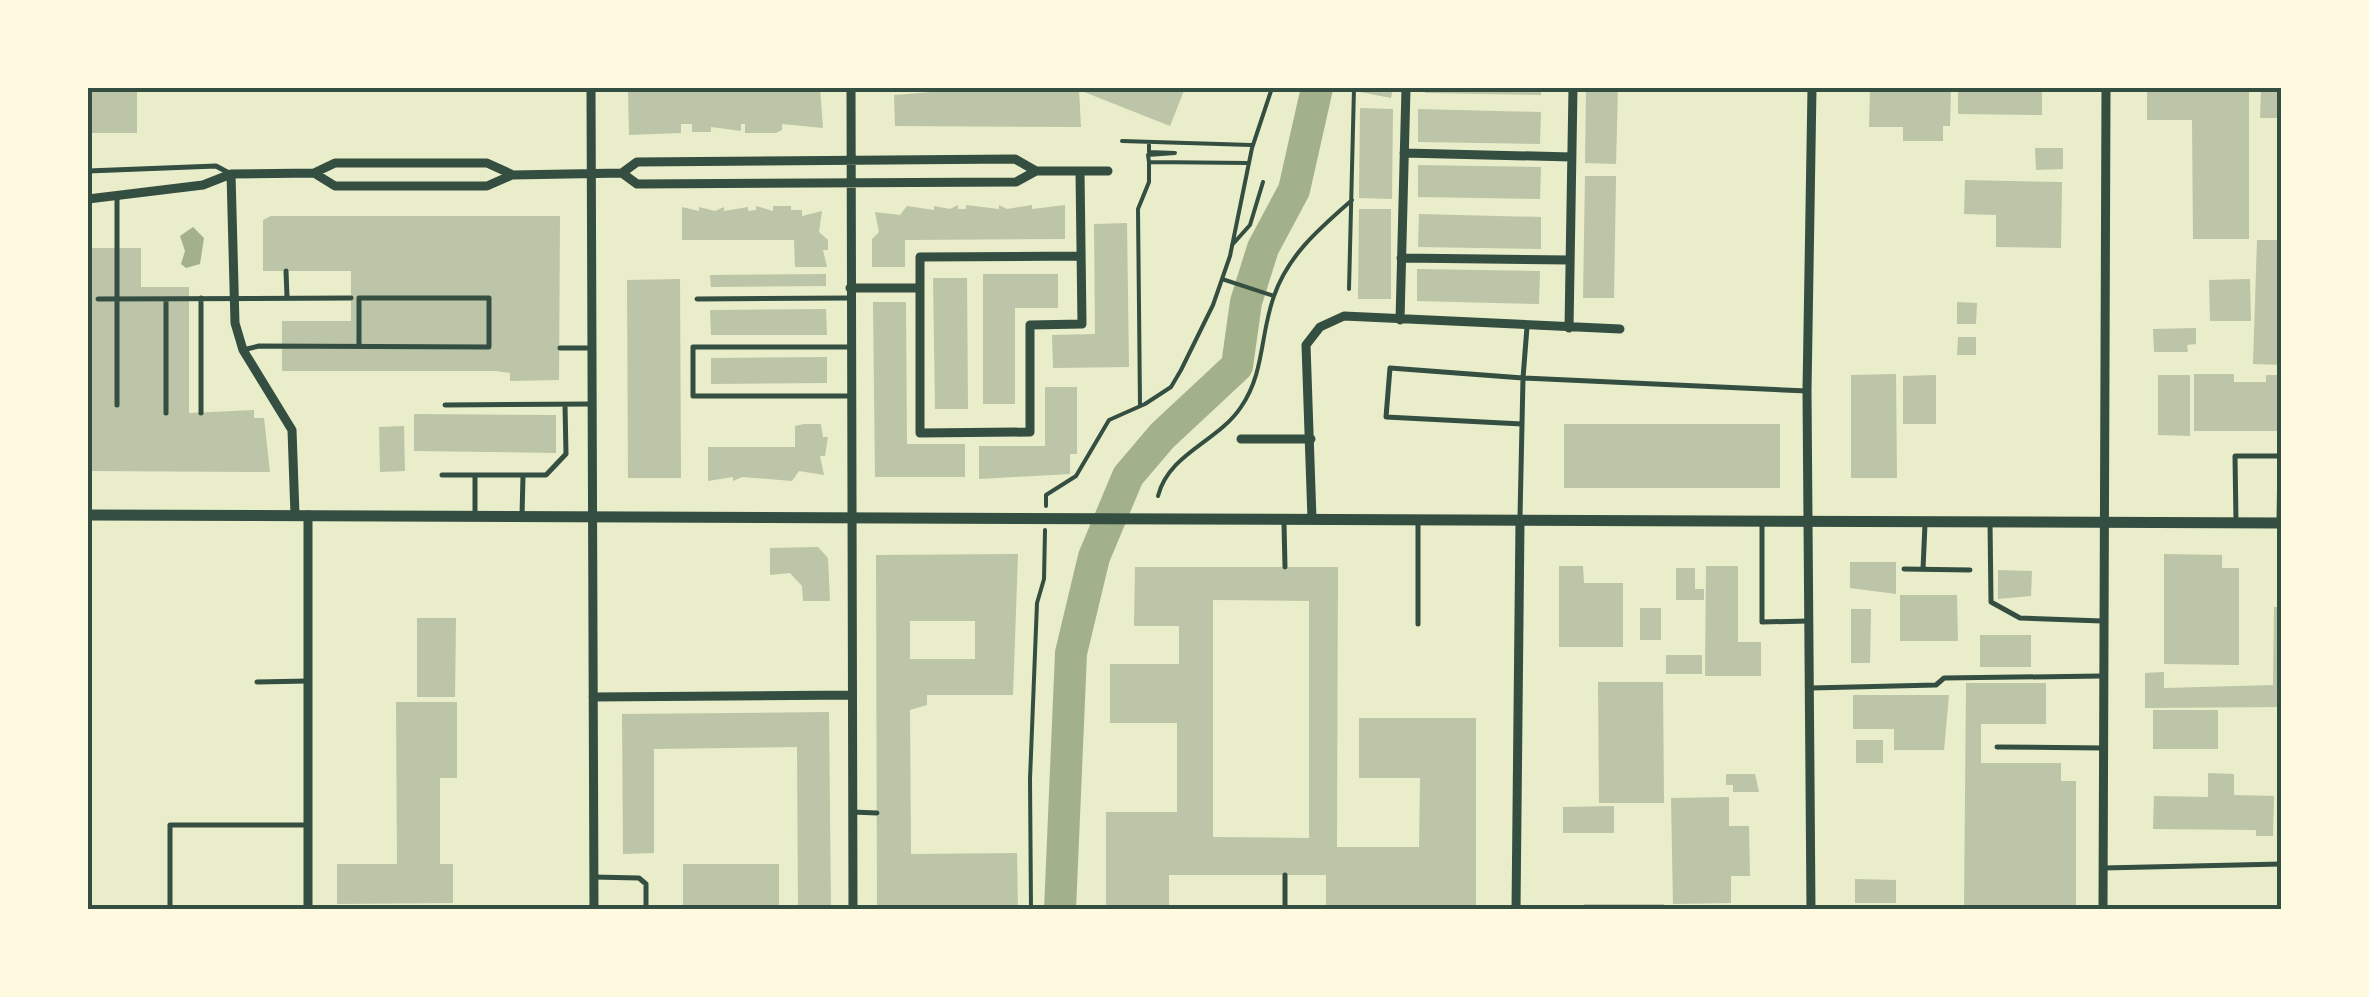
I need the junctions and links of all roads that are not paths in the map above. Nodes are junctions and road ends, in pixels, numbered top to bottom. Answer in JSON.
{"nodes":[{"id":1,"x":591,"y":88,"type":"edge"},
{"id":2,"x":850,"y":88,"type":"edge"},
{"id":3,"x":1406,"y":88,"type":"edge"},
{"id":4,"x":1573,"y":88,"type":"edge"},
{"id":5,"x":1812,"y":88,"type":"edge"},
{"id":6,"x":2106,"y":88,"type":"edge"},
{"id":7,"x":1404,"y":153,"type":"junction"},
{"id":8,"x":1572,"y":156,"type":"junction"},
{"id":9,"x":850,"y":162,"type":"junction"},
{"id":10,"x":1036,"y":170,"type":"junction"},
{"id":11,"x":88,"y":171,"type":"edge"},
{"id":12,"x":1080,"y":171,"type":"junction"},
{"id":13,"x":1108,"y":171,"type":"dead end"},
{"id":14,"x":622,"y":173,"type":"junction"},
{"id":15,"x":232,"y":174,"type":"junction"},
{"id":16,"x":314,"y":174,"type":"junction"},
{"id":17,"x":512,"y":174,"type":"junction"},
{"id":18,"x":591,"y":174,"type":"junction"},
{"id":19,"x":850,"y":183,"type":"junction"},
{"id":20,"x":117,"y":198,"type":"junction"},
{"id":21,"x":88,"y":199,"type":"edge"},
{"id":22,"x":1081,"y":256,"type":"junction"},
{"id":23,"x":1401,"y":258,"type":"junction"},
{"id":24,"x":1570,"y":260,"type":"junction"},
{"id":25,"x":286,"y":271,"type":"dead end"},
{"id":26,"x":920,"y":288,"type":"junction"},
{"id":27,"x":850,"y":293,"type":"junction"},
{"id":28,"x":233,"y":296,"type":"junction"},
{"id":29,"x":287,"y":297,"type":"junction"},
{"id":30,"x":201,"y":298,"type":"junction"},
{"id":31,"x":351,"y":298,"type":"dead end"},
{"id":32,"x":98,"y":299,"type":"dead end"},
{"id":33,"x":697,"y":299,"type":"dead end"},
{"id":34,"x":117,"y":300,"type":"junction"},
{"id":35,"x":166,"y":300,"type":"junction"},
{"id":36,"x":1400,"y":320,"type":"junction"},
{"id":37,"x":1527,"y":327,"type":"junction"},
{"id":38,"x":1570,"y":328,"type":"junction"},
{"id":39,"x":1620,"y":329,"type":"dead end"},
{"id":40,"x":359,"y":346,"type":"junction"},
{"id":41,"x":850,"y":347,"type":"junction"},
{"id":42,"x":560,"y":348,"type":"dead end"},
{"id":43,"x":592,"y":348,"type":"junction"},
{"id":44,"x":243,"y":350,"type":"junction"},
{"id":45,"x":1523,"y":378,"type":"junction"},
{"id":46,"x":1808,"y":391,"type":"junction"},
{"id":47,"x":851,"y":396,"type":"junction"},
{"id":48,"x":592,"y":404,"type":"junction"},
{"id":49,"x":117,"y":405,"type":"dead end"},
{"id":50,"x":445,"y":405,"type":"dead end"},
{"id":51,"x":565,"y":405,"type":"junction"},
{"id":52,"x":166,"y":413,"type":"dead end"},
{"id":53,"x":201,"y":413,"type":"dead end"},
{"id":54,"x":1522,"y":424,"type":"junction"},
{"id":55,"x":1241,"y":439,"type":"dead end"},
{"id":56,"x":1311,"y":439,"type":"junction"},
{"id":57,"x":2280,"y":456,"type":"edge"},
{"id":58,"x":442,"y":476,"type":"dead end"},
{"id":59,"x":475,"y":476,"type":"junction"},
{"id":60,"x":522,"y":476,"type":"junction"},
{"id":61,"x":88,"y":514,"type":"edge"},
{"id":62,"x":301,"y":515,"type":"junction"},
{"id":63,"x":475,"y":516,"type":"junction"},
{"id":64,"x":522,"y":516,"type":"junction"},
{"id":65,"x":592,"y":516,"type":"junction"},
{"id":66,"x":851,"y":517,"type":"junction"},
{"id":67,"x":1418,"y":519,"type":"junction"},
{"id":68,"x":1284,"y":520,"type":"junction"},
{"id":69,"x":1312,"y":520,"type":"junction"},
{"id":70,"x":1520,"y":520,"type":"junction"},
{"id":71,"x":1810,"y":520,"type":"junction"},
{"id":72,"x":1762,"y":521,"type":"junction"},
{"id":73,"x":1925,"y":521,"type":"junction"},
{"id":74,"x":1990,"y":521,"type":"junction"},
{"id":75,"x":2105,"y":521,"type":"junction"},
{"id":76,"x":2236,"y":522,"type":"junction"},
{"id":77,"x":2280,"y":523,"type":"edge"},
{"id":78,"x":1285,"y":567,"type":"dead end"},
{"id":79,"x":1904,"y":569,"type":"dead end"},
{"id":80,"x":1924,"y":569,"type":"junction"},
{"id":81,"x":1970,"y":570,"type":"dead end"},
{"id":82,"x":2102,"y":620,"type":"junction"},
{"id":83,"x":1810,"y":621,"type":"junction"},
{"id":84,"x":1418,"y":624,"type":"dead end"},
{"id":85,"x":2102,"y":676,"type":"junction"},
{"id":86,"x":308,"y":681,"type":"junction"},
{"id":87,"x":257,"y":682,"type":"dead end"},
{"id":88,"x":1811,"y":688,"type":"junction"},
{"id":89,"x":852,"y":695,"type":"junction"},
{"id":90,"x":593,"y":697,"type":"junction"},
{"id":91,"x":1997,"y":748,"type":"dead end"},
{"id":92,"x":2103,"y":748,"type":"junction"},
{"id":93,"x":852,"y":812,"type":"junction"},
{"id":94,"x":877,"y":812,"type":"dead end"},
{"id":95,"x":308,"y":825,"type":"junction"},
{"id":96,"x":2282,"y":864,"type":"edge"},
{"id":97,"x":2103,"y":868,"type":"junction"},
{"id":98,"x":1285,"y":875,"type":"dead end"},
{"id":99,"x":593,"y":877,"type":"junction"},
{"id":100,"x":170,"y":910,"type":"edge"},
{"id":101,"x":308,"y":910,"type":"edge"},
{"id":102,"x":594,"y":910,"type":"edge"},
{"id":103,"x":646,"y":910,"type":"edge"},
{"id":104,"x":852,"y":910,"type":"edge"},
{"id":105,"x":1285,"y":910,"type":"edge"},
{"id":106,"x":1516,"y":910,"type":"edge"},
{"id":107,"x":1811,"y":910,"type":"edge"},
{"id":108,"x":2103,"y":910,"type":"edge"}],
"edges":[{"from":1,"to":18,"type":"street"},
{"from":2,"to":9,"type":"street"},
{"from":3,"to":7,"type":"street"},
{"from":4,"to":8,"type":"street"},
{"from":5,"to":46,"type":"street"},
{"from":6,"to":75,"type":"street"},
{"from":7,"to":8,"type":"street"},
{"from":7,"to":23,"type":"street"},
{"from":8,"to":24,"type":"street"},
{"from":9,"to":10,"type":"street"},
{"from":9,"to":14,"type":"street"},
{"from":9,"to":19,"type":"street"},
{"from":10,"to":12,"type":"street"},
{"from":10,"to":19,"type":"street"},
{"from":11,"to":15,"type":"lane"},
{"from":12,"to":13,"type":"street"},
{"from":12,"to":22,"type":"street"},
{"from":14,"to":18,"type":"street"},
{"from":14,"to":19,"type":"street"},
{"from":15,"to":16,"type":"street"},
{"from":15,"to":20,"type":"street"},
{"from":15,"to":28,"type":"street"},
{"from":16,"to":17,"type":"street"},
{"from":16,"to":17,"type":"street"},
{"from":17,"to":18,"type":"street"},
{"from":18,"to":43,"type":"street"},
{"from":19,"to":27,"type":"street"},
{"from":20,"to":21,"type":"street"},
{"from":20,"to":34,"type":"lane"},
{"from":22,"to":26,"type":"street"},
{"from":22,"to":26,"type":"street"},
{"from":23,"to":24,"type":"street"},
{"from":23,"to":36,"type":"street"},
{"from":24,"to":38,"type":"street"},
{"from":25,"to":29,"type":"lane"},
{"from":26,"to":27,"type":"street"},
{"from":27,"to":33,"type":"lane"},
{"from":27,"to":41,"type":"street"},
{"from":28,"to":29,"type":"lane"},
{"from":28,"to":30,"type":"lane"},
{"from":28,"to":44,"type":"street"},
{"from":29,"to":31,"type":"lane"},
{"from":30,"to":35,"type":"lane"},
{"from":30,"to":53,"type":"lane"},
{"from":32,"to":34,"type":"lane"},
{"from":34,"to":35,"type":"lane"},
{"from":34,"to":49,"type":"lane"},
{"from":35,"to":52,"type":"lane"},
{"from":36,"to":37,"type":"street"},
{"from":36,"to":56,"type":"street"},
{"from":37,"to":38,"type":"street"},
{"from":37,"to":45,"type":"lane"},
{"from":38,"to":39,"type":"street"},
{"from":40,"to":40,"type":"lane"},
{"from":40,"to":44,"type":"lane"},
{"from":41,"to":47,"type":"street"},
{"from":41,"to":47,"type":"lane"},
{"from":42,"to":43,"type":"lane"},
{"from":43,"to":48,"type":"street"},
{"from":44,"to":62,"type":"street"},
{"from":45,"to":46,"type":"lane"},
{"from":45,"to":54,"type":"lane"},
{"from":45,"to":54,"type":"lane"},
{"from":46,"to":71,"type":"street"},
{"from":47,"to":66,"type":"street"},
{"from":48,"to":51,"type":"lane"},
{"from":48,"to":65,"type":"street"},
{"from":50,"to":51,"type":"lane"},
{"from":51,"to":60,"type":"lane"},
{"from":54,"to":70,"type":"lane"},
{"from":55,"to":56,"type":"street"},
{"from":56,"to":69,"type":"street"},
{"from":57,"to":76,"type":"lane"},
{"from":57,"to":77,"type":"lane"},
{"from":58,"to":59,"type":"lane"},
{"from":59,"to":60,"type":"lane"},
{"from":59,"to":63,"type":"lane"},
{"from":60,"to":64,"type":"lane"},
{"from":61,"to":62,"type":"street"},
{"from":62,"to":63,"type":"street"},
{"from":62,"to":86,"type":"street"},
{"from":63,"to":64,"type":"street"},
{"from":64,"to":65,"type":"street"},
{"from":65,"to":66,"type":"street"},
{"from":65,"to":90,"type":"street"},
{"from":66,"to":68,"type":"street"},
{"from":66,"to":89,"type":"street"},
{"from":67,"to":69,"type":"street"},
{"from":67,"to":70,"type":"street"},
{"from":67,"to":84,"type":"lane"},
{"from":68,"to":69,"type":"street"},
{"from":68,"to":78,"type":"lane"},
{"from":70,"to":72,"type":"street"},
{"from":70,"to":106,"type":"street"},
{"from":71,"to":72,"type":"street"},
{"from":71,"to":73,"type":"street"},
{"from":71,"to":83,"type":"street"},
{"from":72,"to":83,"type":"lane"},
{"from":73,"to":74,"type":"street"},
{"from":73,"to":80,"type":"lane"},
{"from":74,"to":75,"type":"street"},
{"from":74,"to":82,"type":"lane"},
{"from":75,"to":76,"type":"street"},
{"from":75,"to":82,"type":"street"},
{"from":76,"to":77,"type":"street"},
{"from":79,"to":80,"type":"lane"},
{"from":80,"to":81,"type":"lane"},
{"from":82,"to":85,"type":"street"},
{"from":83,"to":88,"type":"street"},
{"from":85,"to":88,"type":"lane"},
{"from":85,"to":92,"type":"street"},
{"from":86,"to":87,"type":"lane"},
{"from":86,"to":95,"type":"street"},
{"from":88,"to":107,"type":"street"},
{"from":89,"to":90,"type":"street"},
{"from":89,"to":93,"type":"street"},
{"from":90,"to":99,"type":"street"},
{"from":91,"to":92,"type":"lane"},
{"from":92,"to":97,"type":"street"},
{"from":93,"to":94,"type":"lane"},
{"from":93,"to":104,"type":"street"},
{"from":95,"to":100,"type":"lane"},
{"from":95,"to":101,"type":"street"},
{"from":96,"to":97,"type":"lane"},
{"from":97,"to":108,"type":"street"},
{"from":98,"to":105,"type":"lane"},
{"from":99,"to":102,"type":"street"},
{"from":99,"to":103,"type":"lane"}]}
